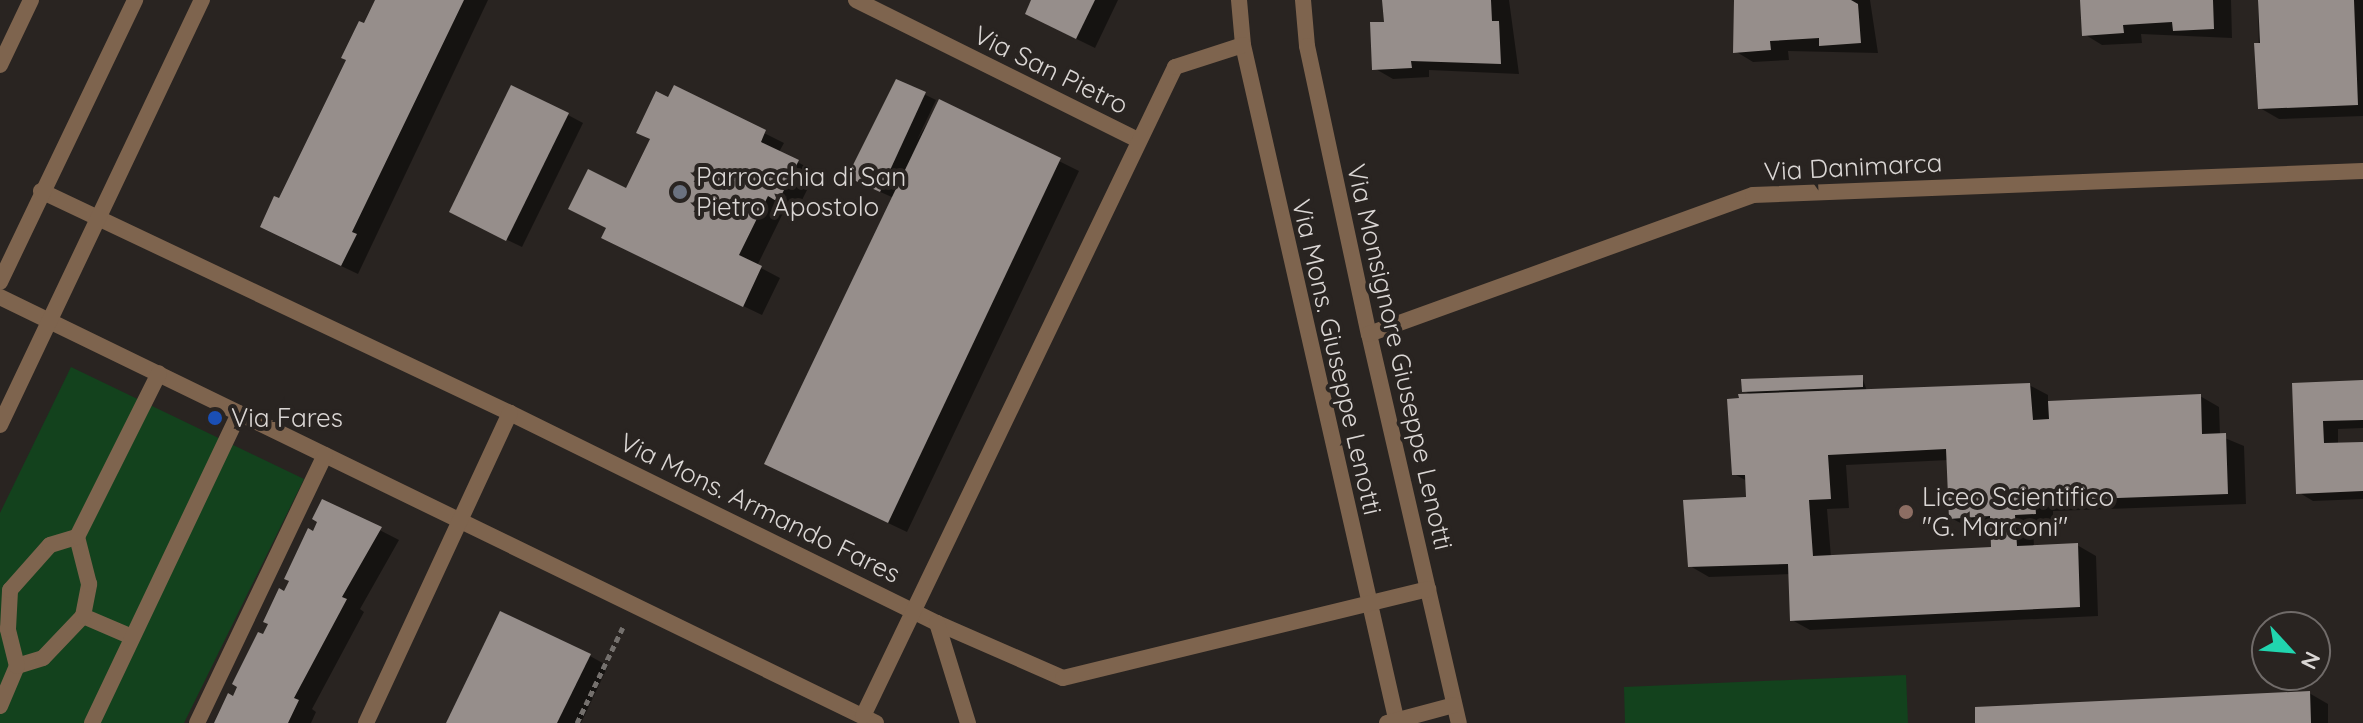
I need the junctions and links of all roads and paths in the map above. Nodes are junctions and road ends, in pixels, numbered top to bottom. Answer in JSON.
{"nodes":[{"id":1,"x":31,"y":0,"type":"edge"},
{"id":2,"x":135,"y":0,"type":"edge"},
{"id":3,"x":202,"y":0,"type":"edge"},
{"id":4,"x":856,"y":0,"type":"edge"},
{"id":5,"x":1239,"y":0,"type":"edge"},
{"id":6,"x":1303,"y":0,"type":"edge"},
{"id":7,"x":1243,"y":45,"type":"junction"},
{"id":8,"x":0,"y":65,"type":"edge"},
{"id":9,"x":1138,"y":140,"type":"junction"},
{"id":10,"x":2363,"y":171,"type":"edge"},
{"id":11,"x":41,"y":191,"type":"junction"},
{"id":12,"x":98,"y":219,"type":"junction"},
{"id":13,"x":0,"y":282,"type":"edge"},
{"id":14,"x":0,"y":297,"type":"edge"},
{"id":15,"x":50,"y":320,"type":"junction"},
{"id":16,"x":1369,"y":334,"type":"junction"},
{"id":17,"x":159,"y":373,"type":"junction"},
{"id":18,"x":239,"y":413,"type":"junction"},
{"id":19,"x":510,"y":413,"type":"junction"},
{"id":20,"x":0,"y":425,"type":"edge"},
{"id":21,"x":325,"y":455,"type":"junction"},
{"id":22,"x":460,"y":520,"type":"junction"},
{"id":23,"x":77,"y":537,"type":"junction"},
{"id":24,"x":5,"y":588,"type":"edge"},
{"id":25,"x":1428,"y":589,"type":"junction"},
{"id":26,"x":634,"y":604,"type":"junction"},
{"id":27,"x":1368,"y":604,"type":"junction"},
{"id":28,"x":915,"y":611,"type":"junction"},
{"id":29,"x":83,"y":616,"type":"junction"},
{"id":30,"x":937,"y":623,"type":"junction"},
{"id":31,"x":132,"y":637,"type":"junction"},
{"id":32,"x":17,"y":666,"type":"junction"},
{"id":33,"x":1454,"y":705,"type":"junction"},
{"id":34,"x":0,"y":706,"type":"edge"},
{"id":35,"x":870,"y":720,"type":"edge"},
{"id":36,"x":1393,"y":722,"type":"edge"},
{"id":37,"x":92,"y":723,"type":"edge"},
{"id":38,"x":197,"y":723,"type":"edge"},
{"id":39,"x":366,"y":723,"type":"edge"},
{"id":40,"x":577,"y":723,"type":"edge"},
{"id":41,"x":968,"y":723,"type":"edge"},
{"id":42,"x":1459,"y":723,"type":"edge"}],
"edges":[{"from":1,"to":8,"type":"street"},
{"from":2,"to":11,"type":"street"},
{"from":3,"to":12,"type":"street"},
{"from":4,"to":9,"type":"street","name":"Via San Pietro"},
{"from":5,"to":7,"type":"street","name":"Via Mons. Giuseppe Lenotti"},
{"from":6,"to":16,"type":"street","name":"Via Monsignore Giuseppe Lenotti"},
{"from":7,"to":9,"type":"street"},
{"from":7,"to":27,"type":"street","name":"Via Mons. Giuseppe Lenotti"},
{"from":9,"to":28,"type":"street"},
{"from":10,"to":16,"type":"street","name":"Via Danimarca"},
{"from":11,"to":12,"type":"street","name":"Via Mons. Armando Fares"},
{"from":11,"to":13,"type":"street"},
{"from":12,"to":15,"type":"street"},
{"from":12,"to":19,"type":"street","name":"Via Mons. Armando Fares"},
{"from":14,"to":15,"type":"street"},
{"from":15,"to":17,"type":"street"},
{"from":15,"to":20,"type":"street"},
{"from":16,"to":25,"type":"street","name":"Via Monsignore Giuseppe Lenotti"},
{"from":17,"to":18,"type":"street"},
{"from":17,"to":23,"type":"street"},
{"from":18,"to":21,"type":"street"},
{"from":18,"to":31,"type":"street"},
{"from":19,"to":22,"type":"street"},
{"from":19,"to":28,"type":"street","name":"Via Mons. Armando Fares"},
{"from":21,"to":22,"type":"street"},
{"from":21,"to":38,"type":"street"},
{"from":22,"to":26,"type":"street"},
{"from":22,"to":39,"type":"street"},
{"from":23,"to":24,"type":"street"},
{"from":23,"to":29,"type":"street"},
{"from":24,"to":32,"type":"street"},
{"from":25,"to":27,"type":"street","name":"Via Mons. Armando Fares"},
{"from":25,"to":33,"type":"street","name":"Via Monsignore Giuseppe Lenotti"},
{"from":26,"to":35,"type":"street"},
{"from":26,"to":40,"type":"path"},
{"from":27,"to":30,"type":"street","name":"Via Mons. Armando Fares"},
{"from":27,"to":36,"type":"street","name":"Via Mons. Giuseppe Lenotti"},
{"from":28,"to":30,"type":"street","name":"Via Mons. Armando Fares"},
{"from":28,"to":35,"type":"street"},
{"from":29,"to":31,"type":"street"},
{"from":29,"to":32,"type":"street"},
{"from":30,"to":41,"type":"street"},
{"from":31,"to":37,"type":"street"},
{"from":32,"to":34,"type":"street"},
{"from":33,"to":36,"type":"street"},
{"from":33,"to":42,"type":"street","name":"Via Monsignore Giuseppe Lenotti"}]}
